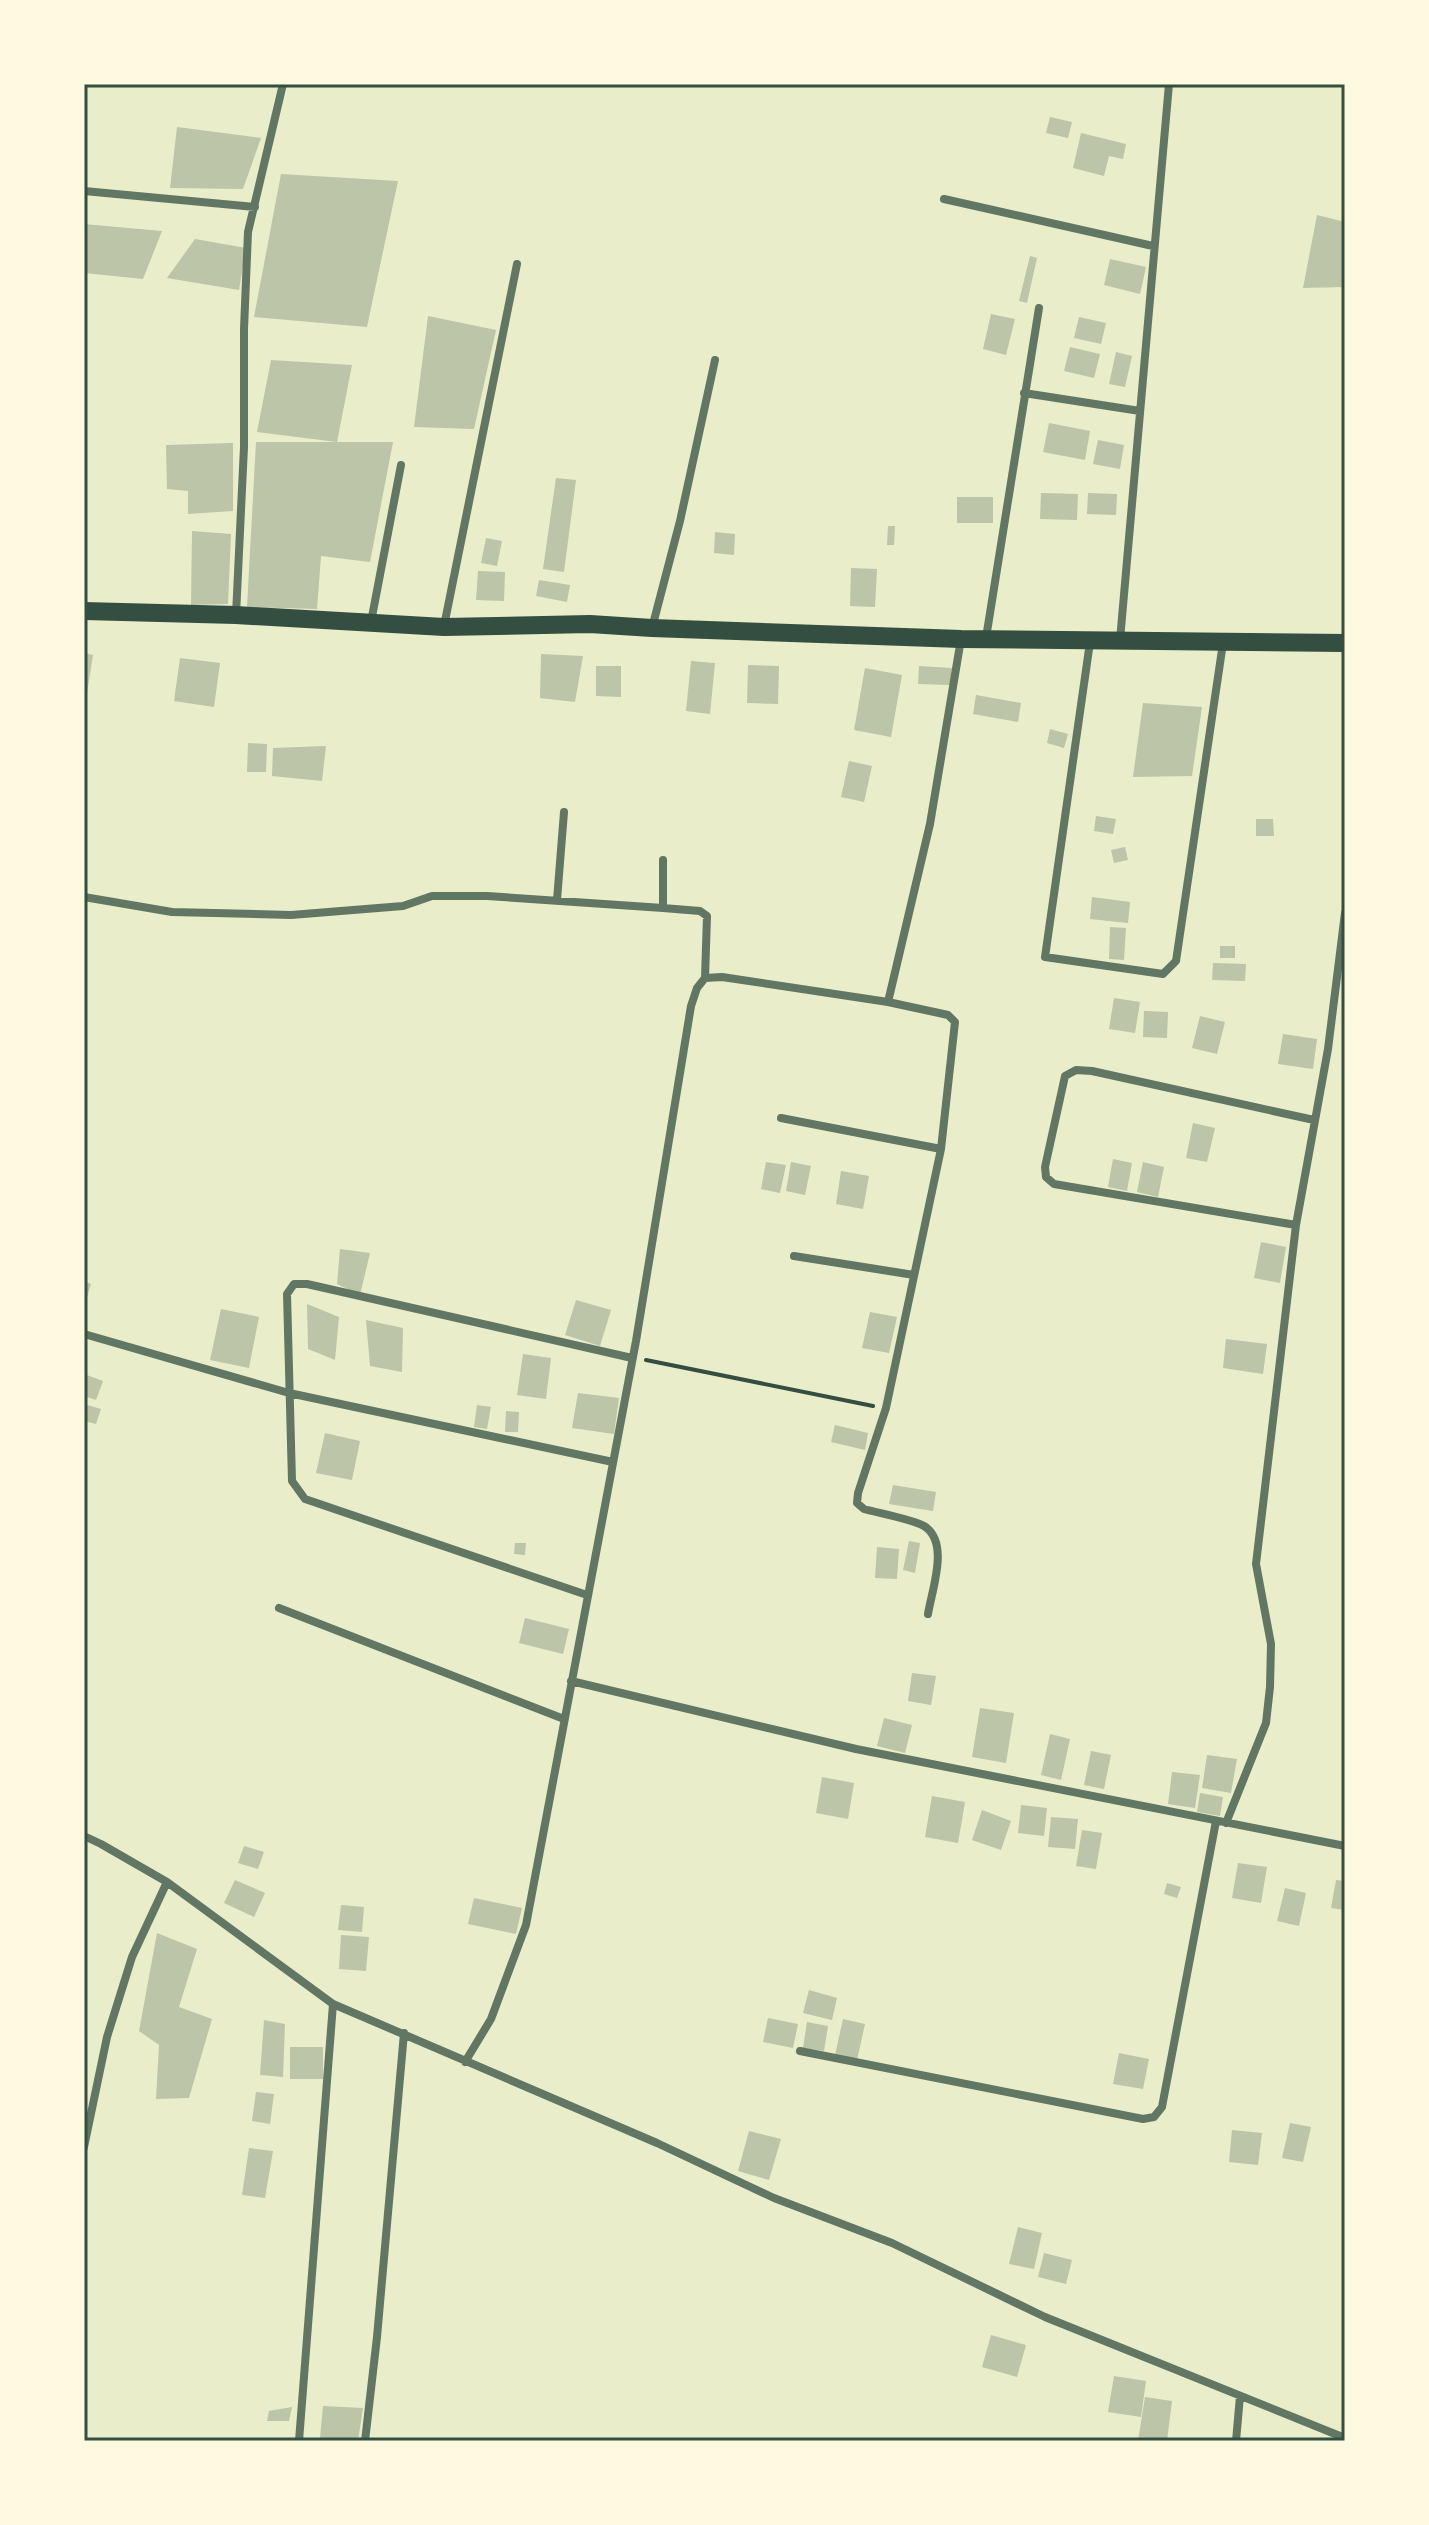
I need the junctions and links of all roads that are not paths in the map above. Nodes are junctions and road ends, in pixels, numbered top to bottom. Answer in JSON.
{"nodes":[{"id":1,"x":283,"y":84,"type":"edge"},
{"id":2,"x":1169,"y":84,"type":"edge"},
{"id":3,"x":84,"y":191,"type":"edge"},
{"id":4,"x":944,"y":199,"type":"dead end"},
{"id":5,"x":255,"y":207,"type":"junction"},
{"id":6,"x":1153,"y":246,"type":"junction"},
{"id":7,"x":517,"y":264,"type":"dead end"},
{"id":8,"x":1039,"y":308,"type":"dead end"},
{"id":9,"x":715,"y":360,"type":"dead end"},
{"id":10,"x":1024,"y":393,"type":"junction"},
{"id":11,"x":1140,"y":411,"type":"junction"},
{"id":12,"x":401,"y":465,"type":"dead end"},
{"id":13,"x":84,"y":611,"type":"edge"},
{"id":14,"x":236,"y":615,"type":"junction"},
{"id":15,"x":371,"y":622,"type":"junction"},
{"id":16,"x":444,"y":627,"type":"junction"},
{"id":17,"x":652,"y":628,"type":"junction"},
{"id":18,"x":961,"y":639,"type":"junction"},
{"id":19,"x":986,"y":639,"type":"junction"},
{"id":20,"x":1120,"y":641,"type":"junction"},
{"id":21,"x":1090,"y":642,"type":"junction"},
{"id":22,"x":1223,"y":643,"type":"junction"},
{"id":23,"x":1345,"y":643,"type":"edge"},
{"id":24,"x":564,"y":812,"type":"dead end"},
{"id":25,"x":663,"y":860,"type":"dead end"},
{"id":26,"x":84,"y":897,"type":"edge"},
{"id":27,"x":557,"y":900,"type":"junction"},
{"id":28,"x":663,"y":908,"type":"junction"},
{"id":29,"x":1345,"y":913,"type":"edge"},
{"id":30,"x":1343,"y":945,"type":"edge"},
{"id":31,"x":705,"y":978,"type":"junction"},
{"id":32,"x":888,"y":1002,"type":"junction"},
{"id":33,"x":781,"y":1118,"type":"dead end"},
{"id":34,"x":1314,"y":1120,"type":"junction"},
{"id":35,"x":941,"y":1149,"type":"junction"},
{"id":36,"x":1296,"y":1225,"type":"junction"},
{"id":37,"x":794,"y":1256,"type":"dead end"},
{"id":38,"x":914,"y":1275,"type":"junction"},
{"id":39,"x":84,"y":1334,"type":"edge"},
{"id":40,"x":632,"y":1358,"type":"junction"},
{"id":41,"x":289,"y":1393,"type":"junction"},
{"id":42,"x":613,"y":1462,"type":"junction"},
{"id":43,"x":587,"y":1595,"type":"junction"},
{"id":44,"x":279,"y":1608,"type":"dead end"},
{"id":45,"x":928,"y":1614,"type":"dead end"},
{"id":46,"x":571,"y":1681,"type":"junction"},
{"id":47,"x":564,"y":1719,"type":"junction"},
{"id":48,"x":1221,"y":1822,"type":"junction"},
{"id":49,"x":84,"y":1836,"type":"edge"},
{"id":50,"x":1345,"y":1846,"type":"edge"},
{"id":51,"x":167,"y":1882,"type":"junction"},
{"id":52,"x":333,"y":2004,"type":"junction"},
{"id":53,"x":404,"y":2033,"type":"junction"},
{"id":54,"x":800,"y":2051,"type":"dead end"},
{"id":55,"x":465,"y":2062,"type":"junction"},
{"id":56,"x":84,"y":2147,"type":"edge"},
{"id":57,"x":1240,"y":2396,"type":"junction"},
{"id":58,"x":1345,"y":2438,"type":"edge"},
{"id":59,"x":299,"y":2441,"type":"edge"},
{"id":60,"x":365,"y":2441,"type":"edge"},
{"id":61,"x":1236,"y":2441,"type":"edge"}],
"edges":[{"from":1,"to":5,"type":"street"},
{"from":2,"to":6,"type":"street"},
{"from":3,"to":5,"type":"street"},
{"from":4,"to":6,"type":"street"},
{"from":5,"to":14,"type":"street"},
{"from":6,"to":11,"type":"street"},
{"from":7,"to":16,"type":"street"},
{"from":8,"to":10,"type":"street"},
{"from":9,"to":17,"type":"street"},
{"from":10,"to":11,"type":"street"},
{"from":10,"to":19,"type":"street"},
{"from":11,"to":20,"type":"street"},
{"from":12,"to":15,"type":"street"},
{"from":13,"to":14,"type":"main road"},
{"from":14,"to":15,"type":"main road"},
{"from":15,"to":16,"type":"main road"},
{"from":16,"to":17,"type":"main road"},
{"from":17,"to":18,"type":"main road"},
{"from":18,"to":19,"type":"main road"},
{"from":18,"to":32,"type":"street"},
{"from":19,"to":21,"type":"main road"},
{"from":20,"to":21,"type":"main road"},
{"from":20,"to":22,"type":"main road"},
{"from":21,"to":22,"type":"street"},
{"from":22,"to":23,"type":"main road"},
{"from":24,"to":27,"type":"street"},
{"from":25,"to":28,"type":"street"},
{"from":26,"to":27,"type":"street"},
{"from":27,"to":28,"type":"street"},
{"from":28,"to":31,"type":"street"},
{"from":29,"to":30,"type":"street"},
{"from":30,"to":34,"type":"street"},
{"from":31,"to":32,"type":"street"},
{"from":31,"to":40,"type":"street"},
{"from":32,"to":35,"type":"street"},
{"from":33,"to":35,"type":"street"},
{"from":34,"to":36,"type":"street"},
{"from":34,"to":36,"type":"street"},
{"from":35,"to":38,"type":"street"},
{"from":36,"to":48,"type":"street"},
{"from":37,"to":38,"type":"street"},
{"from":38,"to":45,"type":"street"},
{"from":39,"to":41,"type":"street"},
{"from":40,"to":41,"type":"street"},
{"from":40,"to":42,"type":"street"},
{"from":41,"to":42,"type":"street"},
{"from":41,"to":43,"type":"street"},
{"from":42,"to":43,"type":"street"},
{"from":43,"to":46,"type":"street"},
{"from":44,"to":47,"type":"street"},
{"from":46,"to":47,"type":"street"},
{"from":46,"to":48,"type":"street"},
{"from":47,"to":55,"type":"street"},
{"from":48,"to":50,"type":"street"},
{"from":48,"to":54,"type":"street"},
{"from":49,"to":51,"type":"street"},
{"from":51,"to":52,"type":"street"},
{"from":51,"to":56,"type":"street"},
{"from":52,"to":53,"type":"street"},
{"from":52,"to":59,"type":"street"},
{"from":53,"to":55,"type":"street"},
{"from":53,"to":60,"type":"street"},
{"from":55,"to":57,"type":"street"},
{"from":57,"to":58,"type":"street"},
{"from":57,"to":61,"type":"street"}]}
